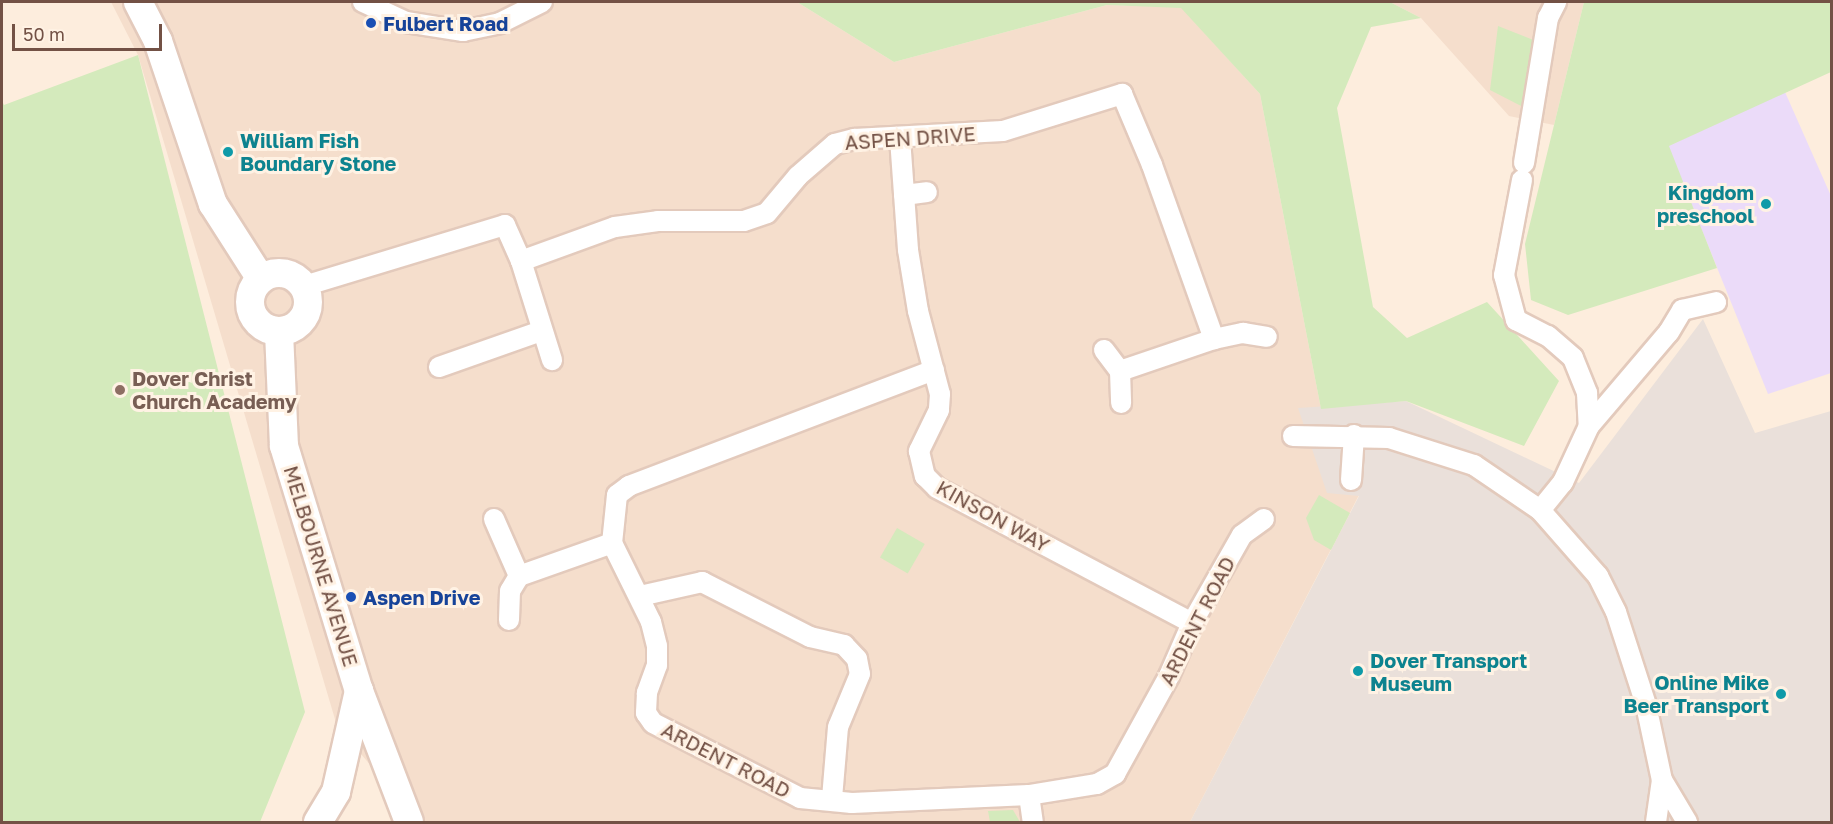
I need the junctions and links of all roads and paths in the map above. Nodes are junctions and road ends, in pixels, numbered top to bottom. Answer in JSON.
{"nodes":[{"id":1,"x":138,"y":2,"type":"edge"},
{"id":2,"x":363,"y":2,"type":"edge"},
{"id":3,"x":542,"y":2,"type":"edge"},
{"id":4,"x":1549,"y":7,"type":"edge"},
{"id":5,"x":900,"y":138,"type":"junction"},
{"id":6,"x":927,"y":192,"type":"dead end"},
{"id":7,"x":904,"y":195,"type":"junction"},
{"id":8,"x":521,"y":261,"type":"junction"},
{"id":9,"x":261,"y":279,"type":"junction"},
{"id":10,"x":304,"y":286,"type":"junction"},
{"id":11,"x":1716,"y":302,"type":"dead end"},
{"id":12,"x":541,"y":331,"type":"junction"},
{"id":13,"x":279,"y":332,"type":"junction"},
{"id":14,"x":1267,"y":337,"type":"dead end"},
{"id":15,"x":1214,"y":339,"type":"junction"},
{"id":16,"x":1104,"y":350,"type":"dead end"},
{"id":17,"x":552,"y":360,"type":"dead end"},
{"id":18,"x":439,"y":367,"type":"dead end"},
{"id":19,"x":934,"y":370,"type":"junction"},
{"id":20,"x":1120,"y":371,"type":"junction"},
{"id":21,"x":1121,"y":403,"type":"dead end"},
{"id":22,"x":1589,"y":426,"type":"junction"},
{"id":23,"x":1354,"y":435,"type":"junction"},
{"id":24,"x":1293,"y":436,"type":"dead end"},
{"id":25,"x":1351,"y":480,"type":"dead end"},
{"id":26,"x":1540,"y":510,"type":"junction"},
{"id":27,"x":494,"y":519,"type":"dead end"},
{"id":28,"x":1264,"y":519,"type":"dead end"},
{"id":29,"x":612,"y":543,"type":"junction"},
{"id":30,"x":519,"y":576,"type":"junction"},
{"id":31,"x":640,"y":596,"type":"junction"},
{"id":32,"x":509,"y":620,"type":"dead end"},
{"id":33,"x":1192,"y":623,"type":"junction"},
{"id":34,"x":359,"y":691,"type":"junction"},
{"id":35,"x":1662,"y":780,"type":"junction"},
{"id":36,"x":1029,"y":795,"type":"junction"},
{"id":37,"x":832,"y":799,"type":"junction"},
{"id":38,"x":318,"y":822,"type":"edge"},
{"id":39,"x":409,"y":822,"type":"edge"},
{"id":40,"x":1033,"y":822,"type":"edge"},
{"id":41,"x":1656,"y":822,"type":"edge"},
{"id":42,"x":1687,"y":822,"type":"edge"}],
"edges":[{"from":1,"to":9,"type":"street"},
{"from":2,"to":3,"type":"street"},
{"from":4,"to":22,"type":"street"},
{"from":5,"to":7,"type":"street","name":"KINSON WAY"},
{"from":5,"to":8,"type":"street","name":"ASPEN DRIVE"},
{"from":5,"to":15,"type":"street","name":"ASPEN DRIVE"},
{"from":6,"to":7,"type":"street"},
{"from":7,"to":19,"type":"street","name":"KINSON WAY"},
{"from":8,"to":10,"type":"street"},
{"from":8,"to":12,"type":"street"},
{"from":9,"to":10,"type":"street"},
{"from":9,"to":13,"type":"street"},
{"from":10,"to":13,"type":"street"},
{"from":11,"to":22,"type":"street"},
{"from":12,"to":17,"type":"street"},
{"from":12,"to":18,"type":"street"},
{"from":13,"to":34,"type":"street","name":"MELBOURNE AVENUE"},
{"from":14,"to":15,"type":"street"},
{"from":15,"to":20,"type":"street"},
{"from":16,"to":20,"type":"street"},
{"from":19,"to":29,"type":"street"},
{"from":19,"to":33,"type":"street","name":"KINSON WAY"},
{"from":20,"to":21,"type":"street"},
{"from":22,"to":26,"type":"street"},
{"from":23,"to":24,"type":"street"},
{"from":23,"to":25,"type":"street"},
{"from":23,"to":26,"type":"street"},
{"from":26,"to":35,"type":"street"},
{"from":27,"to":30,"type":"street"},
{"from":28,"to":33,"type":"street","name":"ARDENT ROAD"},
{"from":29,"to":30,"type":"street"},
{"from":29,"to":31,"type":"street","name":"ARDENT ROAD"},
{"from":30,"to":32,"type":"street"},
{"from":31,"to":37,"type":"street","name":"ARDENT ROAD"},
{"from":31,"to":37,"type":"street"},
{"from":33,"to":36,"type":"street","name":"ARDENT ROAD"},
{"from":34,"to":38,"type":"street","name":"MELBOURNE AVENUE"},
{"from":34,"to":39,"type":"street","name":"MELBOURNE AVENUE"},
{"from":35,"to":41,"type":"street"},
{"from":35,"to":42,"type":"street"},
{"from":36,"to":37,"type":"street","name":"ARDENT ROAD"},
{"from":36,"to":40,"type":"street"}]}
